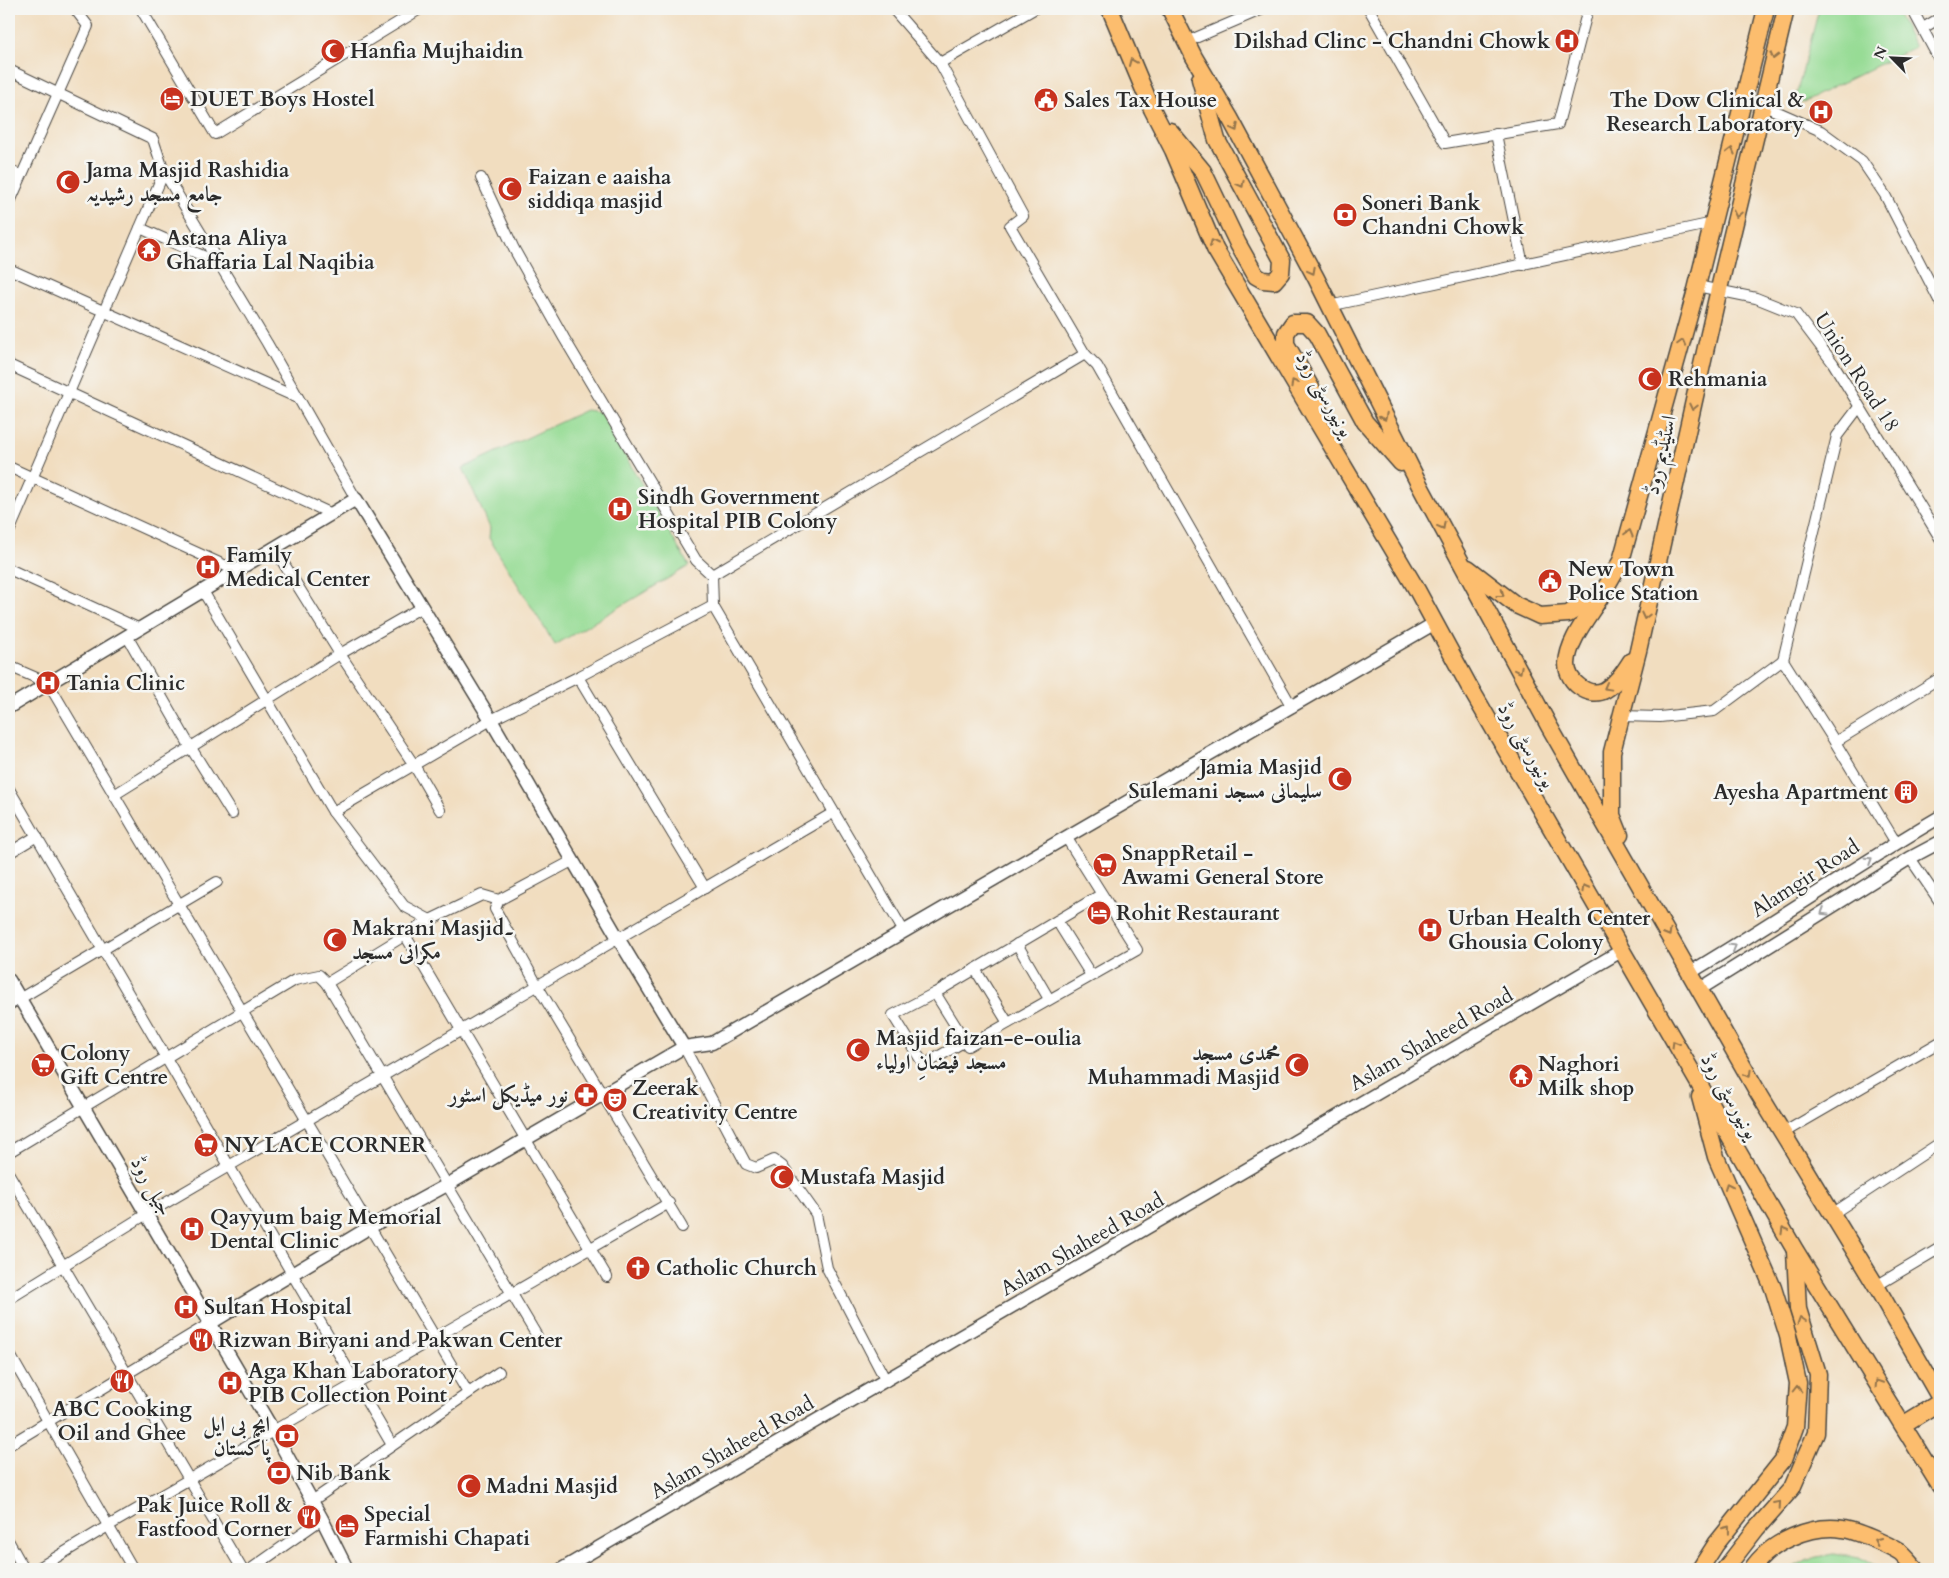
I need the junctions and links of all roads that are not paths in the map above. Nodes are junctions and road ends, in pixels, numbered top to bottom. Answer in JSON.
{"nodes":[{"id":1,"x":75,"y":9,"type":"edge"},
{"id":2,"x":141,"y":9,"type":"edge"},
{"id":3,"x":420,"y":9,"type":"edge"},
{"id":4,"x":893,"y":9,"type":"edge"},
{"id":5,"x":1034,"y":9,"type":"edge"},
{"id":6,"x":1110,"y":9,"type":"edge"},
{"id":7,"x":1170,"y":9,"type":"edge"},
{"id":8,"x":1263,"y":9,"type":"edge"},
{"id":9,"x":1369,"y":9,"type":"edge"},
{"id":10,"x":1588,"y":9,"type":"edge"},
{"id":11,"x":1766,"y":9,"type":"edge"},
{"id":12,"x":1786,"y":9,"type":"edge"},
{"id":13,"x":1912,"y":9,"type":"edge"},
{"id":14,"x":1940,"y":18,"type":"edge"},
{"id":15,"x":1923,"y":28,"type":"junction"},
{"id":16,"x":1186,"y":42,"type":"junction"},
{"id":17,"x":1194,"y":57,"type":"junction"},
{"id":18,"x":1940,"y":61,"type":"edge"},
{"id":19,"x":940,"y":63,"type":"junction"},
{"id":20,"x":9,"y":70,"type":"edge"},
{"id":21,"x":58,"y":94,"type":"junction"},
{"id":22,"x":1762,"y":106,"type":"junction"},
{"id":23,"x":1152,"y":109,"type":"junction"},
{"id":24,"x":1496,"y":134,"type":"junction"},
{"id":25,"x":9,"y":170,"type":"edge"},
{"id":26,"x":164,"y":172,"type":"junction"},
{"id":27,"x":21,"y":176,"type":"junction"},
{"id":28,"x":481,"y":178,"type":"dead end"},
{"id":29,"x":9,"y":204,"type":"edge"},
{"id":30,"x":1713,"y":224,"type":"junction"},
{"id":31,"x":140,"y":228,"type":"junction"},
{"id":32,"x":219,"y":263,"type":"junction"},
{"id":33,"x":1523,"y":265,"type":"junction"},
{"id":34,"x":9,"y":268,"type":"edge"},
{"id":35,"x":1697,"y":286,"type":"junction"},
{"id":36,"x":1719,"y":289,"type":"junction"},
{"id":37,"x":1940,"y":302,"type":"edge"},
{"id":38,"x":1329,"y":306,"type":"junction"},
{"id":39,"x":104,"y":311,"type":"junction"},
{"id":40,"x":1085,"y":354,"type":"junction"},
{"id":41,"x":9,"y":365,"type":"edge"},
{"id":42,"x":69,"y":392,"type":"junction"},
{"id":43,"x":298,"y":398,"type":"junction"},
{"id":44,"x":1859,"y":407,"type":"junction"},
{"id":45,"x":1327,"y":441,"type":"junction"},
{"id":46,"x":9,"y":466,"type":"edge"},
{"id":47,"x":32,"y":477,"type":"junction"},
{"id":48,"x":1418,"y":484,"type":"junction"},
{"id":49,"x":356,"y":500,"type":"junction"},
{"id":50,"x":332,"y":514,"type":"junction"},
{"id":51,"x":9,"y":532,"type":"edge"},
{"id":52,"x":1940,"y":538,"type":"edge"},
{"id":53,"x":274,"y":548,"type":"junction"},
{"id":54,"x":1462,"y":564,"type":"junction"},
{"id":55,"x":9,"y":569,"type":"edge"},
{"id":56,"x":237,"y":571,"type":"junction"},
{"id":57,"x":712,"y":575,"type":"junction"},
{"id":58,"x":203,"y":591,"type":"junction"},
{"id":59,"x":1602,"y":594,"type":"junction"},
{"id":60,"x":713,"y":606,"type":"junction"},
{"id":61,"x":422,"y":607,"type":"junction"},
{"id":62,"x":1434,"y":623,"type":"junction"},
{"id":63,"x":140,"y":629,"type":"junction"},
{"id":64,"x":127,"y":636,"type":"junction"},
{"id":65,"x":1638,"y":651,"type":"junction"},
{"id":66,"x":340,"y":654,"type":"junction"},
{"id":67,"x":1783,"y":660,"type":"junction"},
{"id":68,"x":9,"y":666,"type":"edge"},
{"id":69,"x":578,"y":677,"type":"junction"},
{"id":70,"x":1940,"y":678,"type":"edge"},
{"id":71,"x":48,"y":683,"type":"junction"},
{"id":72,"x":268,"y":700,"type":"junction"},
{"id":73,"x":9,"y":707,"type":"edge"},
{"id":74,"x":1292,"y":707,"type":"junction"},
{"id":75,"x":1621,"y":716,"type":"junction"},
{"id":76,"x":491,"y":720,"type":"junction"},
{"id":77,"x":1835,"y":742,"type":"junction"},
{"id":78,"x":191,"y":748,"type":"junction"},
{"id":79,"x":414,"y":765,"type":"junction"},
{"id":80,"x":9,"y":789,"type":"edge"},
{"id":81,"x":114,"y":795,"type":"junction"},
{"id":82,"x":440,"y":810,"type":"dead end"},
{"id":83,"x":333,"y":812,"type":"junction"},
{"id":84,"x":833,"y":813,"type":"junction"},
{"id":85,"x":232,"y":814,"type":"dead end"},
{"id":86,"x":1940,"y":817,"type":"edge"},
{"id":87,"x":37,"y":836,"type":"junction"},
{"id":88,"x":1066,"y":837,"type":"junction"},
{"id":89,"x":1940,"y":842,"type":"edge"},
{"id":90,"x":1896,"y":843,"type":"junction"},
{"id":91,"x":9,"y":853,"type":"edge"},
{"id":92,"x":1910,"y":858,"type":"junction"},
{"id":93,"x":572,"y":861,"type":"junction"},
{"id":94,"x":1637,"y":881,"type":"junction"},
{"id":95,"x":217,"y":882,"type":"dead end"},
{"id":96,"x":705,"y":888,"type":"junction"},
{"id":97,"x":1102,"y":894,"type":"junction"},
{"id":98,"x":499,"y":900,"type":"junction"},
{"id":99,"x":1940,"y":902,"type":"edge"},
{"id":100,"x":179,"y":904,"type":"junction"},
{"id":101,"x":430,"y":920,"type":"junction"},
{"id":102,"x":1057,"y":921,"type":"junction"},
{"id":103,"x":903,"y":930,"type":"junction"},
{"id":104,"x":405,"y":936,"type":"junction"},
{"id":105,"x":618,"y":938,"type":"junction"},
{"id":106,"x":1017,"y":944,"type":"junction"},
{"id":107,"x":102,"y":950,"type":"junction"},
{"id":108,"x":1621,"y":951,"type":"junction"},
{"id":109,"x":975,"y":969,"type":"junction"},
{"id":110,"x":1690,"y":972,"type":"junction"},
{"id":111,"x":1091,"y":975,"type":"junction"},
{"id":112,"x":9,"y":980,"type":"edge"},
{"id":113,"x":327,"y":983,"type":"junction"},
{"id":114,"x":538,"y":985,"type":"junction"},
{"id":115,"x":1700,"y":989,"type":"junction"},
{"id":116,"x":936,"y":993,"type":"junction"},
{"id":117,"x":20,"y":998,"type":"junction"},
{"id":118,"x":1048,"y":999,"type":"junction"},
{"id":119,"x":9,"y":1005,"type":"edge"},
{"id":120,"x":242,"y":1012,"type":"junction"},
{"id":121,"x":1008,"y":1023,"type":"junction"},
{"id":122,"x":461,"y":1030,"type":"junction"},
{"id":123,"x":965,"y":1041,"type":"junction"},
{"id":124,"x":1940,"y":1042,"type":"edge"},
{"id":125,"x":684,"y":1047,"type":"junction"},
{"id":126,"x":166,"y":1058,"type":"junction"},
{"id":127,"x":382,"y":1076,"type":"junction"},
{"id":128,"x":1694,"y":1076,"type":"junction"},
{"id":129,"x":602,"y":1095,"type":"junction"},
{"id":130,"x":85,"y":1108,"type":"junction"},
{"id":131,"x":306,"y":1120,"type":"junction"},
{"id":132,"x":1783,"y":1133,"type":"junction"},
{"id":133,"x":526,"y":1139,"type":"junction"},
{"id":134,"x":1940,"y":1143,"type":"edge"},
{"id":135,"x":9,"y":1152,"type":"edge"},
{"id":136,"x":228,"y":1166,"type":"junction"},
{"id":137,"x":9,"y":1174,"type":"edge"},
{"id":138,"x":447,"y":1185,"type":"junction"},
{"id":139,"x":669,"y":1203,"type":"junction"},
{"id":140,"x":1832,"y":1214,"type":"junction"},
{"id":141,"x":145,"y":1215,"type":"junction"},
{"id":142,"x":370,"y":1227,"type":"junction"},
{"id":143,"x":682,"y":1227,"type":"dead end"},
{"id":144,"x":590,"y":1248,"type":"junction"},
{"id":145,"x":1940,"y":1248,"type":"edge"},
{"id":146,"x":1795,"y":1250,"type":"junction"},
{"id":147,"x":63,"y":1266,"type":"junction"},
{"id":148,"x":292,"y":1275,"type":"junction"},
{"id":149,"x":607,"y":1277,"type":"dead end"},
{"id":150,"x":1876,"y":1286,"type":"junction"},
{"id":151,"x":512,"y":1294,"type":"junction"},
{"id":152,"x":9,"y":1299,"type":"edge"},
{"id":153,"x":209,"y":1324,"type":"junction"},
{"id":154,"x":537,"y":1336,"type":"dead end"},
{"id":155,"x":435,"y":1338,"type":"junction"},
{"id":156,"x":9,"y":1354,"type":"edge"},
{"id":157,"x":499,"y":1372,"type":"dead end"},
{"id":158,"x":127,"y":1374,"type":"junction"},
{"id":159,"x":886,"y":1381,"type":"junction"},
{"id":160,"x":356,"y":1385,"type":"junction"},
{"id":161,"x":468,"y":1393,"type":"junction"},
{"id":162,"x":1940,"y":1400,"type":"edge"},
{"id":163,"x":48,"y":1422,"type":"junction"},
{"id":164,"x":1904,"y":1424,"type":"junction"},
{"id":165,"x":274,"y":1432,"type":"junction"},
{"id":166,"x":9,"y":1446,"type":"edge"},
{"id":167,"x":392,"y":1446,"type":"junction"},
{"id":168,"x":189,"y":1480,"type":"junction"},
{"id":169,"x":1940,"y":1486,"type":"edge"},
{"id":170,"x":312,"y":1501,"type":"junction"},
{"id":171,"x":322,"y":1519,"type":"junction"},
{"id":172,"x":108,"y":1526,"type":"junction"},
{"id":173,"x":9,"y":1542,"type":"edge"},
{"id":174,"x":24,"y":1569,"type":"edge"},
{"id":175,"x":37,"y":1569,"type":"edge"},
{"id":176,"x":133,"y":1569,"type":"edge"},
{"id":177,"x":242,"y":1569,"type":"edge"},
{"id":178,"x":251,"y":1569,"type":"edge"},
{"id":179,"x":347,"y":1569,"type":"edge"},
{"id":180,"x":562,"y":1569,"type":"edge"},
{"id":181,"x":1700,"y":1569,"type":"edge"},
{"id":182,"x":1725,"y":1569,"type":"edge"},
{"id":183,"x":1752,"y":1569,"type":"edge"},
{"id":184,"x":1916,"y":1569,"type":"edge"}],
"edges":[{"from":1,"to":21,"type":"street"},
{"from":2,"to":3,"type":"street"},
{"from":4,"to":19,"type":"street"},
{"from":5,"to":19,"type":"street"},
{"from":23,"to":6,"type":"main road","name":"یونیورسٹی روڈ","one_way":true},
{"from":7,"to":16,"type":"main road","name":"یونیورسٹی روڈ"},
{"from":8,"to":16,"type":"street"},
{"from":9,"to":24,"type":"street"},
{"from":10,"to":24,"type":"street"},
{"from":30,"to":11,"type":"main road","name":"اسٹیڈیم روڈ","one_way":true},
{"from":12,"to":22,"type":"main road","name":"اسٹیڈیم روڈ","one_way":true},
{"from":13,"to":15,"type":"street"},
{"from":14,"to":15,"type":"street"},
{"from":15,"to":18,"type":"street"},
{"from":16,"to":17,"type":"main road","name":"یونیورسٹی روڈ"},
{"from":17,"to":23,"type":"main road","one_way":true},
{"from":17,"to":38,"type":"main road","name":"یونیورسٹی روڈ","one_way":true},
{"from":19,"to":40,"type":"street"},
{"from":20,"to":21,"type":"street"},
{"from":21,"to":26,"type":"street"},
{"from":21,"to":27,"type":"street"},
{"from":22,"to":36,"type":"main road","name":"اسٹیڈیم روڈ","one_way":true},
{"from":22,"to":37,"type":"street"},
{"from":45,"to":23,"type":"main road","name":"یونیورسٹی روڈ","one_way":true},
{"from":24,"to":33,"type":"street"},
{"from":25,"to":27,"type":"street"},
{"from":26,"to":31,"type":"street"},
{"from":26,"to":32,"type":"street"},
{"from":27,"to":29,"type":"street"},
{"from":28,"to":57,"type":"street"},
{"from":30,"to":33,"type":"street"},
{"from":30,"to":35,"type":"main road","name":"اسٹیڈیم روڈ"},
{"from":31,"to":32,"type":"street"},
{"from":31,"to":39,"type":"street"},
{"from":32,"to":43,"type":"street"},
{"from":33,"to":38,"type":"street"},
{"from":34,"to":39,"type":"street"},
{"from":35,"to":36,"type":"street","name":"Union Road 18"},
{"from":59,"to":35,"type":"main road","name":"اسٹیڈیم روڈ","one_way":true},
{"from":36,"to":44,"type":"street","name":"Union Road 18"},
{"from":36,"to":65,"type":"main road","name":"اسٹیڈیم روڈ","one_way":true},
{"from":38,"to":48,"type":"main road","name":"یونیورسٹی روڈ","one_way":true},
{"from":39,"to":42,"type":"street"},
{"from":39,"to":43,"type":"street"},
{"from":40,"to":57,"type":"street"},
{"from":40,"to":74,"type":"street"},
{"from":41,"to":42,"type":"street"},
{"from":42,"to":47,"type":"street"},
{"from":42,"to":50,"type":"street"},
{"from":43,"to":49,"type":"street"},
{"from":44,"to":52,"type":"street","name":"Union Road 18"},
{"from":44,"to":67,"type":"street"},
{"from":45,"to":48,"type":"main road"},
{"from":45,"to":62,"type":"main road","name":"یونیورسٹی روڈ"},
{"from":46,"to":47,"type":"street"},
{"from":47,"to":51,"type":"street"},
{"from":47,"to":56,"type":"street"},
{"from":48,"to":54,"type":"main road","name":"یونیورسٹی روڈ","one_way":true},
{"from":49,"to":50,"type":"street"},
{"from":49,"to":61,"type":"street"},
{"from":50,"to":53,"type":"street"},
{"from":53,"to":56,"type":"street"},
{"from":53,"to":66,"type":"street"},
{"from":54,"to":59,"type":"main road","name":"اسٹیڈیم روڈ","one_way":true},
{"from":54,"to":94,"type":"main road","name":"یونیورسٹی روڈ","one_way":true},
{"from":55,"to":63,"type":"street"},
{"from":56,"to":58,"type":"street"},
{"from":57,"to":60,"type":"street"},
{"from":58,"to":63,"type":"street"},
{"from":58,"to":72,"type":"street"},
{"from":65,"to":59,"type":"main road","one_way":true},
{"from":60,"to":69,"type":"street"},
{"from":60,"to":84,"type":"street"},
{"from":61,"to":66,"type":"street"},
{"from":61,"to":76,"type":"street"},
{"from":62,"to":74,"type":"street"},
{"from":108,"to":62,"type":"main road","name":"یونیورسٹی روڈ","one_way":true},
{"from":63,"to":64,"type":"street"},
{"from":64,"to":71,"type":"street"},
{"from":64,"to":78,"type":"street"},
{"from":65,"to":75,"type":"main road","name":"اسٹیڈیم روڈ"},
{"from":66,"to":72,"type":"street"},
{"from":66,"to":79,"type":"street"},
{"from":67,"to":75,"type":"street"},
{"from":67,"to":77,"type":"street"},
{"from":68,"to":71,"type":"street"},
{"from":69,"to":76,"type":"street"},
{"from":69,"to":96,"type":"street"},
{"from":70,"to":77,"type":"street"},
{"from":71,"to":73,"type":"street"},
{"from":71,"to":81,"type":"street"},
{"from":72,"to":78,"type":"street"},
{"from":72,"to":83,"type":"street"},
{"from":74,"to":88,"type":"street"},
{"from":75,"to":94,"type":"main road","name":"اسٹیڈیم روڈ"},
{"from":76,"to":79,"type":"street"},
{"from":76,"to":93,"type":"street"},
{"from":77,"to":90,"type":"street"},
{"from":78,"to":81,"type":"street"},
{"from":78,"to":85,"type":"street"},
{"from":79,"to":82,"type":"street"},
{"from":79,"to":83,"type":"street"},
{"from":80,"to":87,"type":"street"},
{"from":81,"to":100,"type":"street"},
{"from":83,"to":101,"type":"street"},
{"from":84,"to":96,"type":"street"},
{"from":84,"to":103,"type":"street"},
{"from":86,"to":90,"type":"street","name":"Alamgir Road"},
{"from":87,"to":91,"type":"street"},
{"from":87,"to":107,"type":"street"},
{"from":88,"to":97,"type":"street"},
{"from":88,"to":103,"type":"street"},
{"from":89,"to":92,"type":"street","name":"Alamgir Road"},
{"from":110,"to":90,"type":"street","name":"Alamgir Road","one_way":true},
{"from":92,"to":99,"type":"street"},
{"from":92,"to":115,"type":"street","name":"Alamgir Road","one_way":true},
{"from":93,"to":98,"type":"street"},
{"from":93,"to":105,"type":"street"},
{"from":94,"to":110,"type":"main road","name":"یونیورسٹی روڈ","one_way":true},
{"from":95,"to":100,"type":"street"},
{"from":96,"to":105,"type":"street"},
{"from":97,"to":102,"type":"street"},
{"from":97,"to":111,"type":"street"},
{"from":98,"to":101,"type":"street"},
{"from":98,"to":114,"type":"street"},
{"from":100,"to":107,"type":"street"},
{"from":100,"to":120,"type":"street"},
{"from":101,"to":104,"type":"street"},
{"from":102,"to":106,"type":"street"},
{"from":102,"to":111,"type":"street"},
{"from":103,"to":125,"type":"street"},
{"from":104,"to":113,"type":"street"},
{"from":104,"to":122,"type":"street"},
{"from":105,"to":114,"type":"street"},
{"from":105,"to":125,"type":"street"},
{"from":106,"to":109,"type":"street"},
{"from":106,"to":118,"type":"street"},
{"from":107,"to":117,"type":"street"},
{"from":107,"to":126,"type":"street"},
{"from":128,"to":108,"type":"main road","name":"یونیورسٹی روڈ","one_way":true},
{"from":108,"to":159,"type":"street","name":"Aslam Shaheed Road"},
{"from":109,"to":116,"type":"street"},
{"from":109,"to":121,"type":"street"},
{"from":110,"to":115,"type":"main road","name":"یونیورسٹی روڈ"},
{"from":111,"to":118,"type":"street"},
{"from":112,"to":117,"type":"street","name":"جیل روڈ"},
{"from":113,"to":120,"type":"street"},
{"from":113,"to":127,"type":"street"},
{"from":114,"to":122,"type":"street"},
{"from":114,"to":129,"type":"street"},
{"from":115,"to":132,"type":"main road","name":"یونیورسٹی روڈ","one_way":true},
{"from":116,"to":123,"type":"street"},
{"from":116,"to":123,"type":"street"},
{"from":117,"to":119,"type":"street"},
{"from":117,"to":130,"type":"street","name":"جیل روڈ"},
{"from":118,"to":121,"type":"street"},
{"from":120,"to":126,"type":"street"},
{"from":120,"to":131,"type":"street"},
{"from":121,"to":123,"type":"street"},
{"from":122,"to":127,"type":"street"},
{"from":122,"to":133,"type":"street"},
{"from":124,"to":132,"type":"street"},
{"from":125,"to":129,"type":"street"},
{"from":125,"to":159,"type":"street"},
{"from":126,"to":130,"type":"street"},
{"from":126,"to":136,"type":"street"},
{"from":127,"to":131,"type":"street"},
{"from":127,"to":138,"type":"street"},
{"from":146,"to":128,"type":"main road","name":"یونیورسٹی روڈ","one_way":true},
{"from":181,"to":128,"type":"main road","one_way":true},
{"from":129,"to":133,"type":"street"},
{"from":129,"to":139,"type":"street"},
{"from":130,"to":135,"type":"street"},
{"from":130,"to":141,"type":"street","name":"جیل روڈ"},
{"from":131,"to":136,"type":"street"},
{"from":131,"to":142,"type":"street"},
{"from":132,"to":140,"type":"main road","name":"یونیورسٹی روڈ"},
{"from":133,"to":138,"type":"street"},
{"from":133,"to":144,"type":"street"},
{"from":134,"to":140,"type":"street"},
{"from":136,"to":141,"type":"street"},
{"from":136,"to":148,"type":"street"},
{"from":137,"to":147,"type":"street"},
{"from":138,"to":142,"type":"street"},
{"from":138,"to":151,"type":"street"},
{"from":139,"to":143,"type":"street"},
{"from":139,"to":144,"type":"street"},
{"from":140,"to":150,"type":"main road","name":"یونیورسٹی روڈ"},
{"from":141,"to":147,"type":"street"},
{"from":141,"to":153,"type":"street","name":"جیل روڈ"},
{"from":142,"to":148,"type":"street"},
{"from":142,"to":155,"type":"street"},
{"from":144,"to":149,"type":"street"},
{"from":144,"to":151,"type":"street"},
{"from":145,"to":150,"type":"street"},
{"from":164,"to":146,"type":"main road","name":"یونیورسٹی روڈ","one_way":true},
{"from":182,"to":146,"type":"main road","one_way":true},
{"from":147,"to":152,"type":"street"},
{"from":147,"to":158,"type":"street"},
{"from":148,"to":153,"type":"street"},
{"from":148,"to":160,"type":"street"},
{"from":150,"to":162,"type":"main road","name":"یونیورسٹی روڈ"},
{"from":151,"to":154,"type":"street"},
{"from":151,"to":155,"type":"street"},
{"from":153,"to":158,"type":"street"},
{"from":153,"to":165,"type":"street","name":"جیل روڈ"},
{"from":155,"to":160,"type":"street"},
{"from":155,"to":161,"type":"street"},
{"from":156,"to":163,"type":"street"},
{"from":157,"to":161,"type":"street"},
{"from":158,"to":163,"type":"street"},
{"from":158,"to":168,"type":"street"},
{"from":159,"to":180,"type":"street","name":"Aslam Shaheed Road"},
{"from":160,"to":165,"type":"street"},
{"from":160,"to":167,"type":"street"},
{"from":161,"to":167,"type":"street"},
{"from":162,"to":164,"type":"main road"},
{"from":163,"to":166,"type":"street"},
{"from":163,"to":172,"type":"street"},
{"from":164,"to":169,"type":"main road","name":"یونیورسٹی روڈ"},
{"from":165,"to":168,"type":"street"},
{"from":165,"to":170,"type":"street","name":"جیل روڈ"},
{"from":167,"to":170,"type":"street"},
{"from":168,"to":172,"type":"street"},
{"from":168,"to":177,"type":"street"},
{"from":170,"to":171,"type":"street","name":"جیل روڈ"},
{"from":171,"to":178,"type":"street"},
{"from":171,"to":179,"type":"street","name":"جیل روڈ"},
{"from":172,"to":175,"type":"street"},
{"from":172,"to":176,"type":"street"},
{"from":173,"to":174,"type":"street"},
{"from":184,"to":183,"type":"main road","one_way":true}]}
